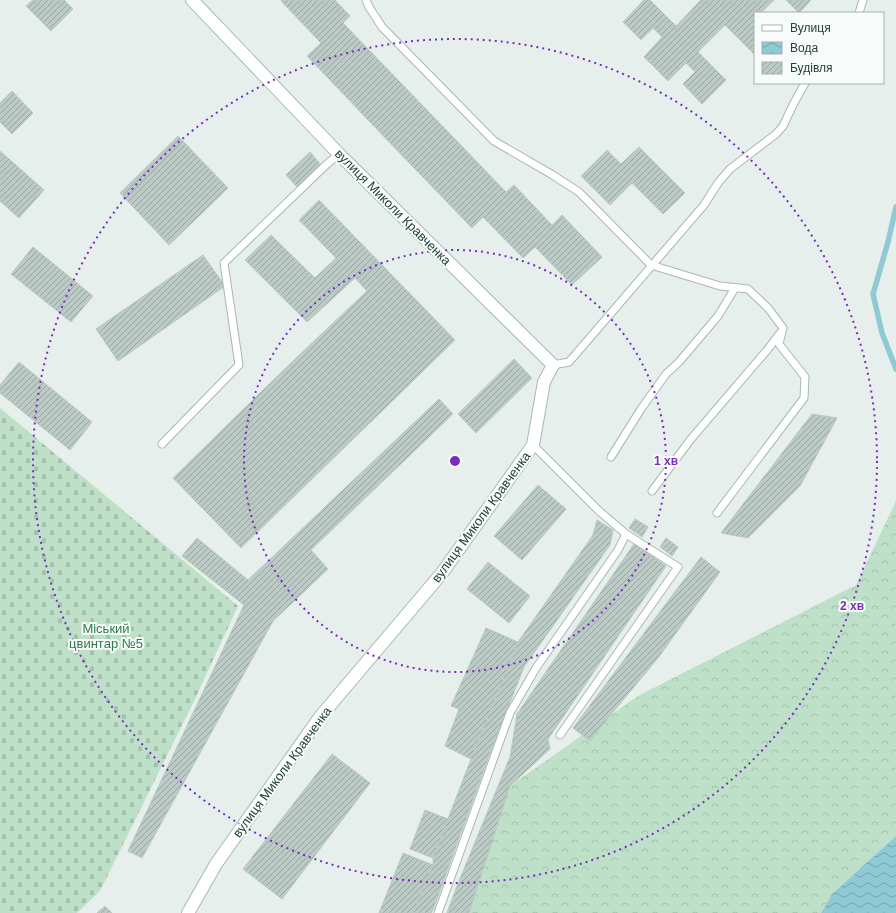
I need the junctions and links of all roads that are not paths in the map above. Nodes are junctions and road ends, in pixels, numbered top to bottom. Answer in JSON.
{"nodes":[{"id":1,"x":192,"y":0,"type":"edge"},
{"id":2,"x":366,"y":0,"type":"edge"},
{"id":3,"x":864,"y":0,"type":"edge"},
{"id":4,"x":860,"y":12,"type":"edge"},
{"id":5,"x":804,"y":84,"type":"edge"},
{"id":6,"x":340,"y":154,"type":"junction"},
{"id":7,"x":651,"y":265,"type":"junction"},
{"id":8,"x":734,"y":288,"type":"junction"},
{"id":9,"x":783,"y":328,"type":"junction"},
{"id":10,"x":553,"y":365,"type":"junction"},
{"id":11,"x":162,"y":444,"type":"dead end"},
{"id":12,"x":533,"y":445,"type":"junction"},
{"id":13,"x":611,"y":457,"type":"dead end"},
{"id":14,"x":652,"y":491,"type":"dead end"},
{"id":15,"x":717,"y":513,"type":"dead end"},
{"id":16,"x":626,"y":534,"type":"junction"},
{"id":17,"x":560,"y":735,"type":"dead end"},
{"id":18,"x":188,"y":913,"type":"edge"},
{"id":19,"x":438,"y":913,"type":"edge"}],
"edges":[{"from":1,"to":6,"type":"street","name":"вулиця Миколи Кравченка"},
{"from":2,"to":7,"type":"lane"},
{"from":3,"to":4,"type":"lane"},
{"from":5,"to":7,"type":"lane"},
{"from":6,"to":10,"type":"street","name":"вулиця Миколи Кравченка"},
{"from":6,"to":11,"type":"lane"},
{"from":7,"to":8,"type":"lane"},
{"from":7,"to":10,"type":"lane"},
{"from":8,"to":9,"type":"lane"},
{"from":8,"to":13,"type":"lane"},
{"from":9,"to":14,"type":"lane"},
{"from":9,"to":15,"type":"lane"},
{"from":10,"to":12,"type":"street","name":"вулиця Миколи Кравченка"},
{"from":12,"to":16,"type":"lane"},
{"from":12,"to":18,"type":"street","name":"вулиця Миколи Кравченка"},
{"from":16,"to":17,"type":"lane"},
{"from":16,"to":19,"type":"lane"}]}
